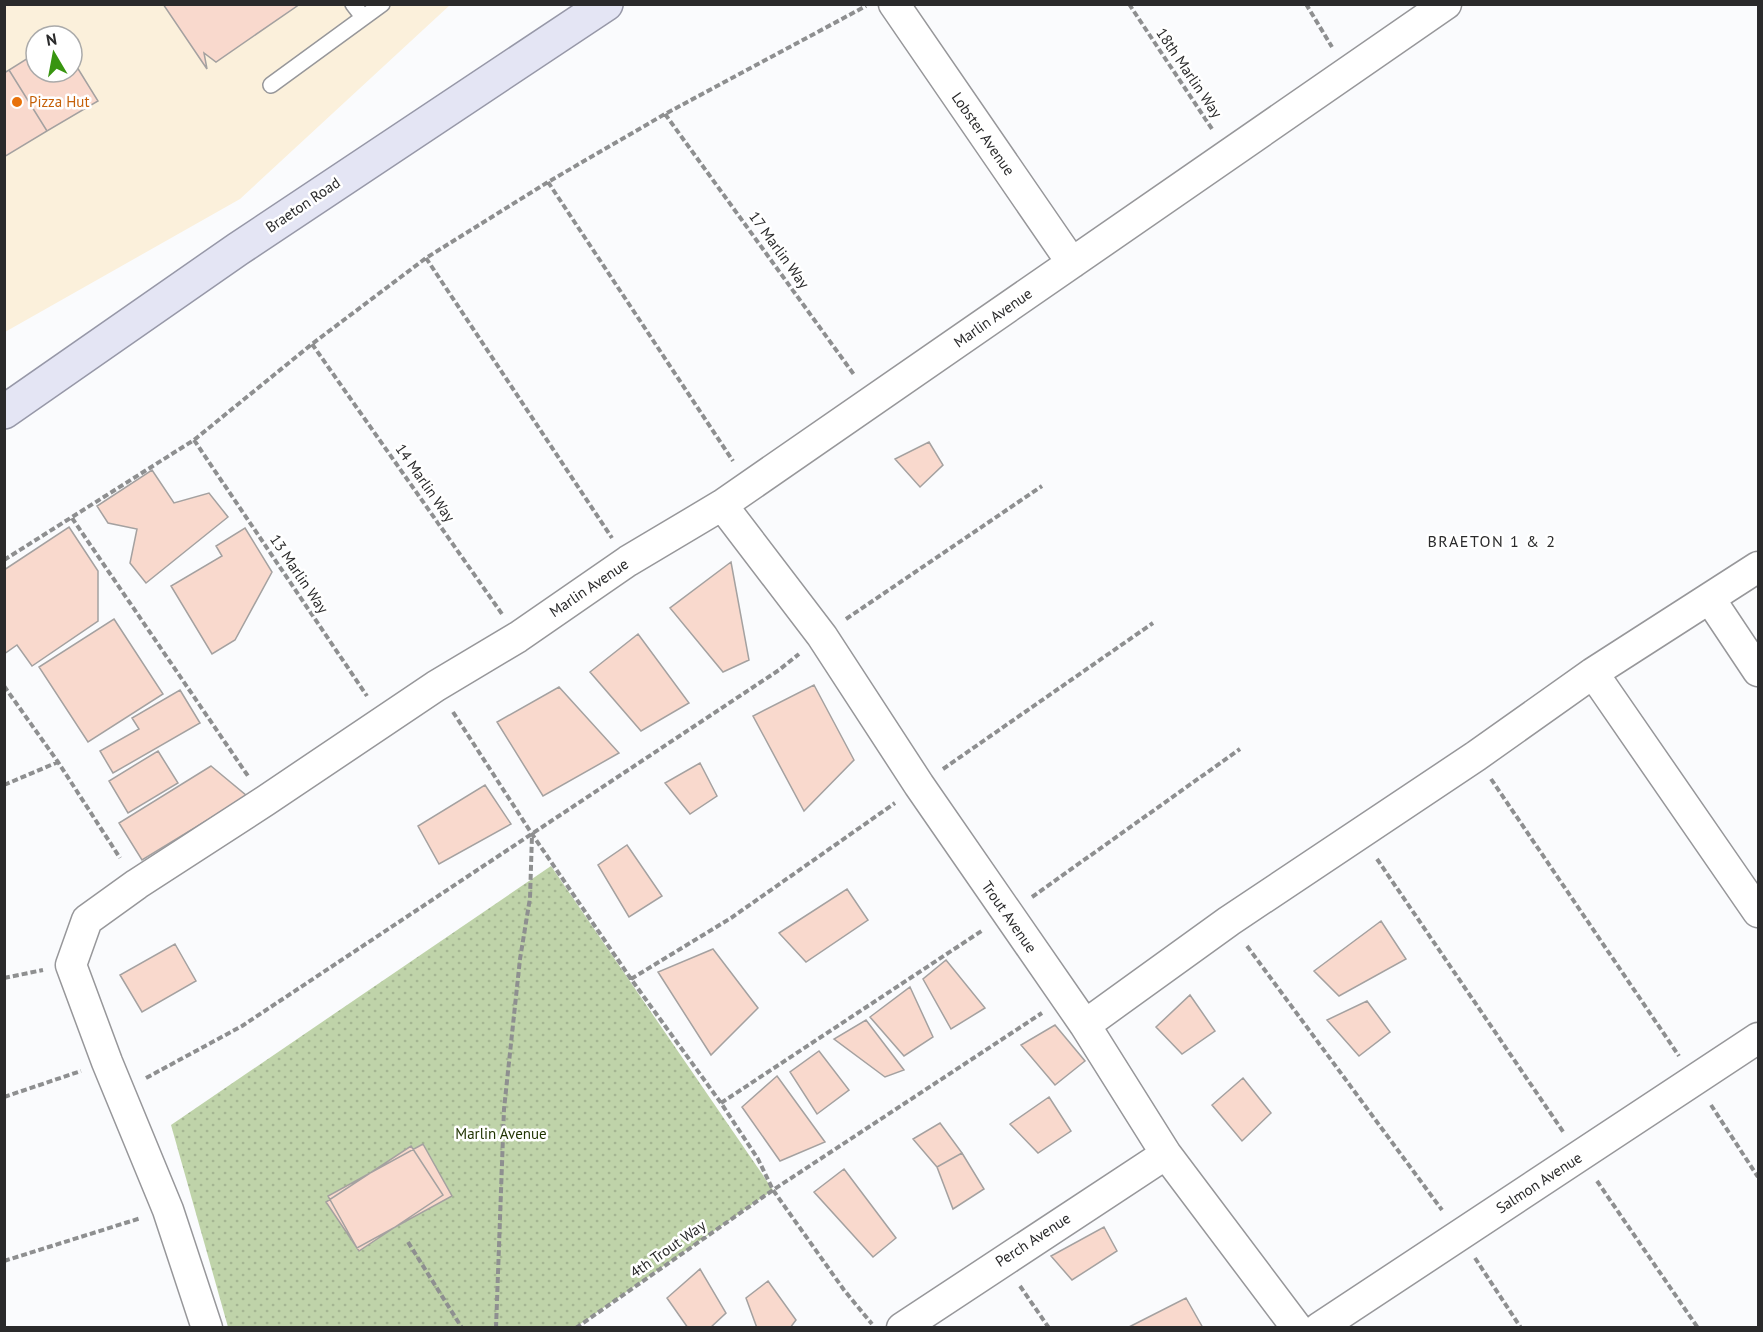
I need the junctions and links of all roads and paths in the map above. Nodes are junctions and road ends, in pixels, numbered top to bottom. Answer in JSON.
{"nodes":[{"id":1,"x":353,"y":4,"type":"edge"},
{"id":2,"x":382,"y":4,"type":"edge"},
{"id":3,"x":606,"y":4,"type":"edge"},
{"id":4,"x":869,"y":4,"type":"edge"},
{"id":5,"x":894,"y":4,"type":"edge"},
{"id":6,"x":1129,"y":4,"type":"edge"},
{"id":7,"x":1306,"y":4,"type":"edge"},
{"id":8,"x":1446,"y":4,"type":"edge"},
{"id":9,"x":363,"y":17,"type":"junction"},
{"id":10,"x":1348,"y":73,"type":"junction"},
{"id":11,"x":271,"y":85,"type":"dead end"},
{"id":12,"x":665,"y":114,"type":"junction"},
{"id":13,"x":1229,"y":155,"type":"junction"},
{"id":14,"x":548,"y":182,"type":"junction"},
{"id":15,"x":426,"y":258,"type":"junction"},
{"id":16,"x":1072,"y":263,"type":"junction"},
{"id":17,"x":312,"y":344,"type":"junction"},
{"id":18,"x":873,"y":401,"type":"junction"},
{"id":19,"x":4,"y":412,"type":"edge"},
{"id":20,"x":194,"y":440,"type":"junction"},
{"id":21,"x":750,"y":486,"type":"junction"},
{"id":22,"x":1042,"y":486,"type":"dead end"},
{"id":23,"x":722,"y":505,"type":"junction"},
{"id":24,"x":72,"y":518,"type":"junction"},
{"id":25,"x":4,"y":560,"type":"edge"},
{"id":26,"x":628,"y":561,"type":"junction"},
{"id":27,"x":1758,"y":567,"type":"edge"},
{"id":28,"x":1710,"y":599,"type":"junction"},
{"id":29,"x":822,"y":636,"type":"junction"},
{"id":30,"x":518,"y":637,"type":"junction"},
{"id":31,"x":1758,"y":671,"type":"edge"},
{"id":32,"x":1593,"y":673,"type":"junction"},
{"id":33,"x":4,"y":686,"type":"edge"},
{"id":34,"x":436,"y":686,"type":"junction"},
{"id":35,"x":384,"y":721,"type":"junction"},
{"id":36,"x":1476,"y":756,"type":"junction"},
{"id":37,"x":58,"y":762,"type":"junction"},
{"id":38,"x":4,"y":785,"type":"edge"},
{"id":39,"x":265,"y":801,"type":"junction"},
{"id":40,"x":532,"y":834,"type":"junction"},
{"id":41,"x":1359,"y":834,"type":"junction"},
{"id":42,"x":136,"y":884,"type":"junction"},
{"id":43,"x":1758,"y":912,"type":"edge"},
{"id":44,"x":1229,"y":921,"type":"junction"},
{"id":45,"x":71,"y":965,"type":"junction"},
{"id":46,"x":4,"y":978,"type":"edge"},
{"id":47,"x":1065,"y":998,"type":"junction"},
{"id":48,"x":1085,"y":1025,"type":"junction"},
{"id":49,"x":1758,"y":1038,"type":"edge"},
{"id":50,"x":107,"y":1062,"type":"junction"},
{"id":51,"x":1695,"y":1080,"type":"junction"},
{"id":52,"x":119,"y":1093,"type":"junction"},
{"id":53,"x":4,"y":1097,"type":"edge"},
{"id":54,"x":1166,"y":1154,"type":"junction"},
{"id":55,"x":1580,"y":1156,"type":"junction"},
{"id":56,"x":1758,"y":1177,"type":"edge"},
{"id":57,"x":773,"y":1190,"type":"junction"},
{"id":58,"x":168,"y":1210,"type":"junction"},
{"id":59,"x":1460,"y":1235,"type":"junction"},
{"id":60,"x":408,"y":1242,"type":"dead end"},
{"id":61,"x":1002,"y":1260,"type":"junction"},
{"id":62,"x":4,"y":1261,"type":"edge"},
{"id":63,"x":207,"y":1328,"type":"edge"},
{"id":64,"x":462,"y":1328,"type":"edge"},
{"id":65,"x":496,"y":1328,"type":"edge"},
{"id":66,"x":576,"y":1328,"type":"edge"},
{"id":67,"x":875,"y":1328,"type":"edge"},
{"id":68,"x":902,"y":1328,"type":"edge"},
{"id":69,"x":1049,"y":1328,"type":"edge"},
{"id":70,"x":1297,"y":1328,"type":"edge"},
{"id":71,"x":1319,"y":1328,"type":"edge"},
{"id":72,"x":1521,"y":1328,"type":"edge"},
{"id":73,"x":1698,"y":1328,"type":"edge"}],
"edges":[{"from":1,"to":9,"type":"lane"},
{"from":2,"to":9,"type":"lane"},
{"from":3,"to":19,"type":"main road","name":"Braeton Road"},
{"from":4,"to":12,"type":"path"},
{"from":5,"to":16,"type":"street","name":"Lobster Avenue"},
{"from":6,"to":13,"type":"path","name":"18th Marlin Way"},
{"from":7,"to":10,"type":"path"},
{"from":8,"to":10,"type":"street","name":"Marlin Avenue"},
{"from":9,"to":11,"type":"lane"},
{"from":10,"to":13,"type":"street","name":"Marlin Avenue"},
{"from":12,"to":14,"type":"path"},
{"from":12,"to":18,"type":"path","name":"17 Marlin Way"},
{"from":13,"to":16,"type":"street","name":"Marlin Avenue"},
{"from":14,"to":15,"type":"path"},
{"from":14,"to":21,"type":"path"},
{"from":15,"to":17,"type":"path"},
{"from":15,"to":26,"type":"path"},
{"from":16,"to":18,"type":"street","name":"Marlin Avenue"},
{"from":17,"to":20,"type":"path"},
{"from":17,"to":30,"type":"path","name":"14 Marlin Way"},
{"from":18,"to":21,"type":"street","name":"Marlin Avenue"},
{"from":20,"to":24,"type":"path"},
{"from":20,"to":35,"type":"path","name":"13 Marlin Way"},
{"from":21,"to":23,"type":"street","name":"Marlin Avenue"},
{"from":22,"to":29,"type":"path"},
{"from":23,"to":26,"type":"street","name":"Marlin Avenue"},
{"from":23,"to":29,"type":"street","name":"Trout Avenue"},
{"from":24,"to":25,"type":"path"},
{"from":24,"to":39,"type":"path"},
{"from":26,"to":30,"type":"street","name":"Marlin Avenue"},
{"from":27,"to":28,"type":"street"},
{"from":28,"to":31,"type":"street"},
{"from":28,"to":32,"type":"street"},
{"from":29,"to":40,"type":"path"},
{"from":29,"to":47,"type":"street","name":"Trout Avenue"},
{"from":30,"to":34,"type":"street","name":"Marlin Avenue"},
{"from":32,"to":36,"type":"street"},
{"from":32,"to":43,"type":"street"},
{"from":33,"to":37,"type":"path"},
{"from":34,"to":35,"type":"street","name":"Marlin Avenue"},
{"from":34,"to":40,"type":"path"},
{"from":35,"to":39,"type":"street","name":"Marlin Avenue"},
{"from":36,"to":41,"type":"street"},
{"from":36,"to":51,"type":"path"},
{"from":37,"to":38,"type":"path"},
{"from":37,"to":42,"type":"path"},
{"from":39,"to":42,"type":"street","name":"Marlin Avenue"},
{"from":40,"to":52,"type":"path"},
{"from":40,"to":57,"type":"path"},
{"from":40,"to":65,"type":"path"},
{"from":41,"to":44,"type":"street"},
{"from":41,"to":55,"type":"path"},
{"from":42,"to":45,"type":"street","name":"Marlin Avenue"},
{"from":44,"to":48,"type":"street"},
{"from":44,"to":59,"type":"path"},
{"from":45,"to":46,"type":"path"},
{"from":45,"to":50,"type":"street"},
{"from":47,"to":48,"type":"street","name":"Trout Avenue"},
{"from":47,"to":57,"type":"path","name":"4th Trout Way"},
{"from":48,"to":54,"type":"street","name":"Trout Avenue"},
{"from":49,"to":51,"type":"street","name":"Salmon Avenue"},
{"from":50,"to":52,"type":"street"},
{"from":50,"to":53,"type":"path"},
{"from":51,"to":55,"type":"street","name":"Salmon Avenue"},
{"from":51,"to":56,"type":"path"},
{"from":52,"to":58,"type":"street"},
{"from":54,"to":61,"type":"street","name":"Perch Avenue"},
{"from":54,"to":70,"type":"street","name":"Trout Avenue"},
{"from":55,"to":59,"type":"street","name":"Salmon Avenue"},
{"from":55,"to":73,"type":"path"},
{"from":57,"to":66,"type":"path","name":"4th Trout Way"},
{"from":57,"to":67,"type":"path"},
{"from":58,"to":62,"type":"path"},
{"from":58,"to":63,"type":"street"},
{"from":59,"to":71,"type":"street","name":"Salmon Avenue"},
{"from":59,"to":72,"type":"path"},
{"from":60,"to":64,"type":"path"},
{"from":61,"to":68,"type":"street","name":"Perch Avenue"},
{"from":61,"to":69,"type":"path"}]}
